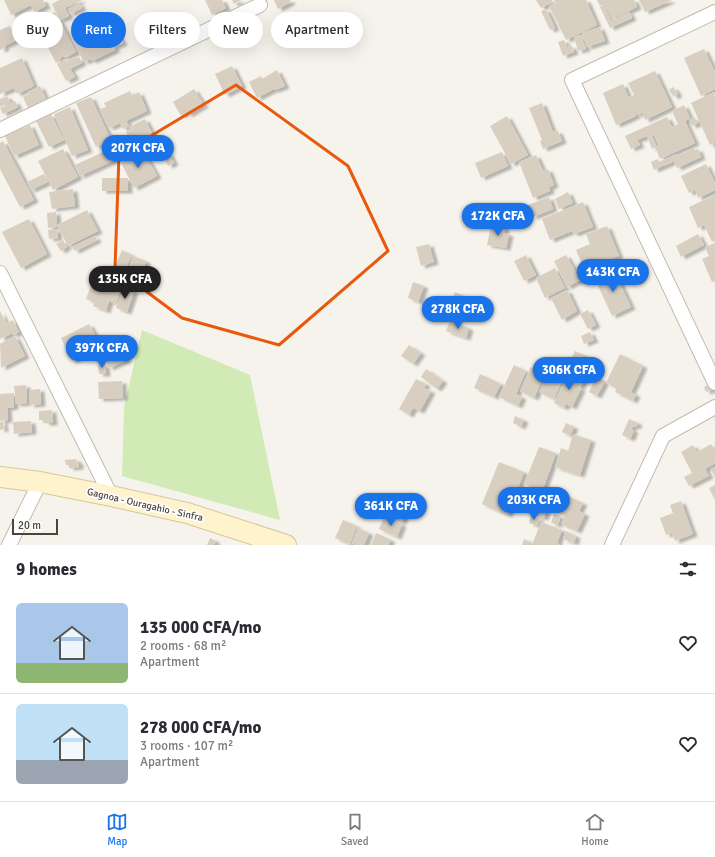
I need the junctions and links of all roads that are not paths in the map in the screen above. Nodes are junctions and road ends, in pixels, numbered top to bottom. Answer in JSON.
{"nodes":[{"id":1,"x":260,"y":5,"type":"dead end"},
{"id":2,"x":715,"y":12,"type":"edge"},
{"id":3,"x":0,"y":130,"type":"edge"},
{"id":4,"x":0,"y":273,"type":"edge"},
{"id":5,"x":715,"y":383,"type":"edge"},
{"id":6,"x":715,"y":407,"type":"edge"},
{"id":7,"x":0,"y":478,"type":"edge"},
{"id":8,"x":40,"y":482,"type":"junction"},
{"id":9,"x":111,"y":496,"type":"junction"},
{"id":10,"x":9,"y":545,"type":"edge"},
{"id":11,"x":286,"y":545,"type":"edge"},
{"id":12,"x":612,"y":545,"type":"edge"}],
"edges":[{"from":1,"to":3,"type":"street"},
{"from":2,"to":5,"type":"street"},
{"from":4,"to":9,"type":"street"},
{"from":6,"to":12,"type":"street"},
{"from":7,"to":8,"type":"main road","name":"Gagnoa - Ouragahio - Sinfra"},
{"from":8,"to":9,"type":"main road","name":"Gagnoa - Ouragahio - Sinfra"},
{"from":8,"to":10,"type":"street"},
{"from":9,"to":11,"type":"main road","name":"Gagnoa - Ouragahio - Sinfra"}]}
